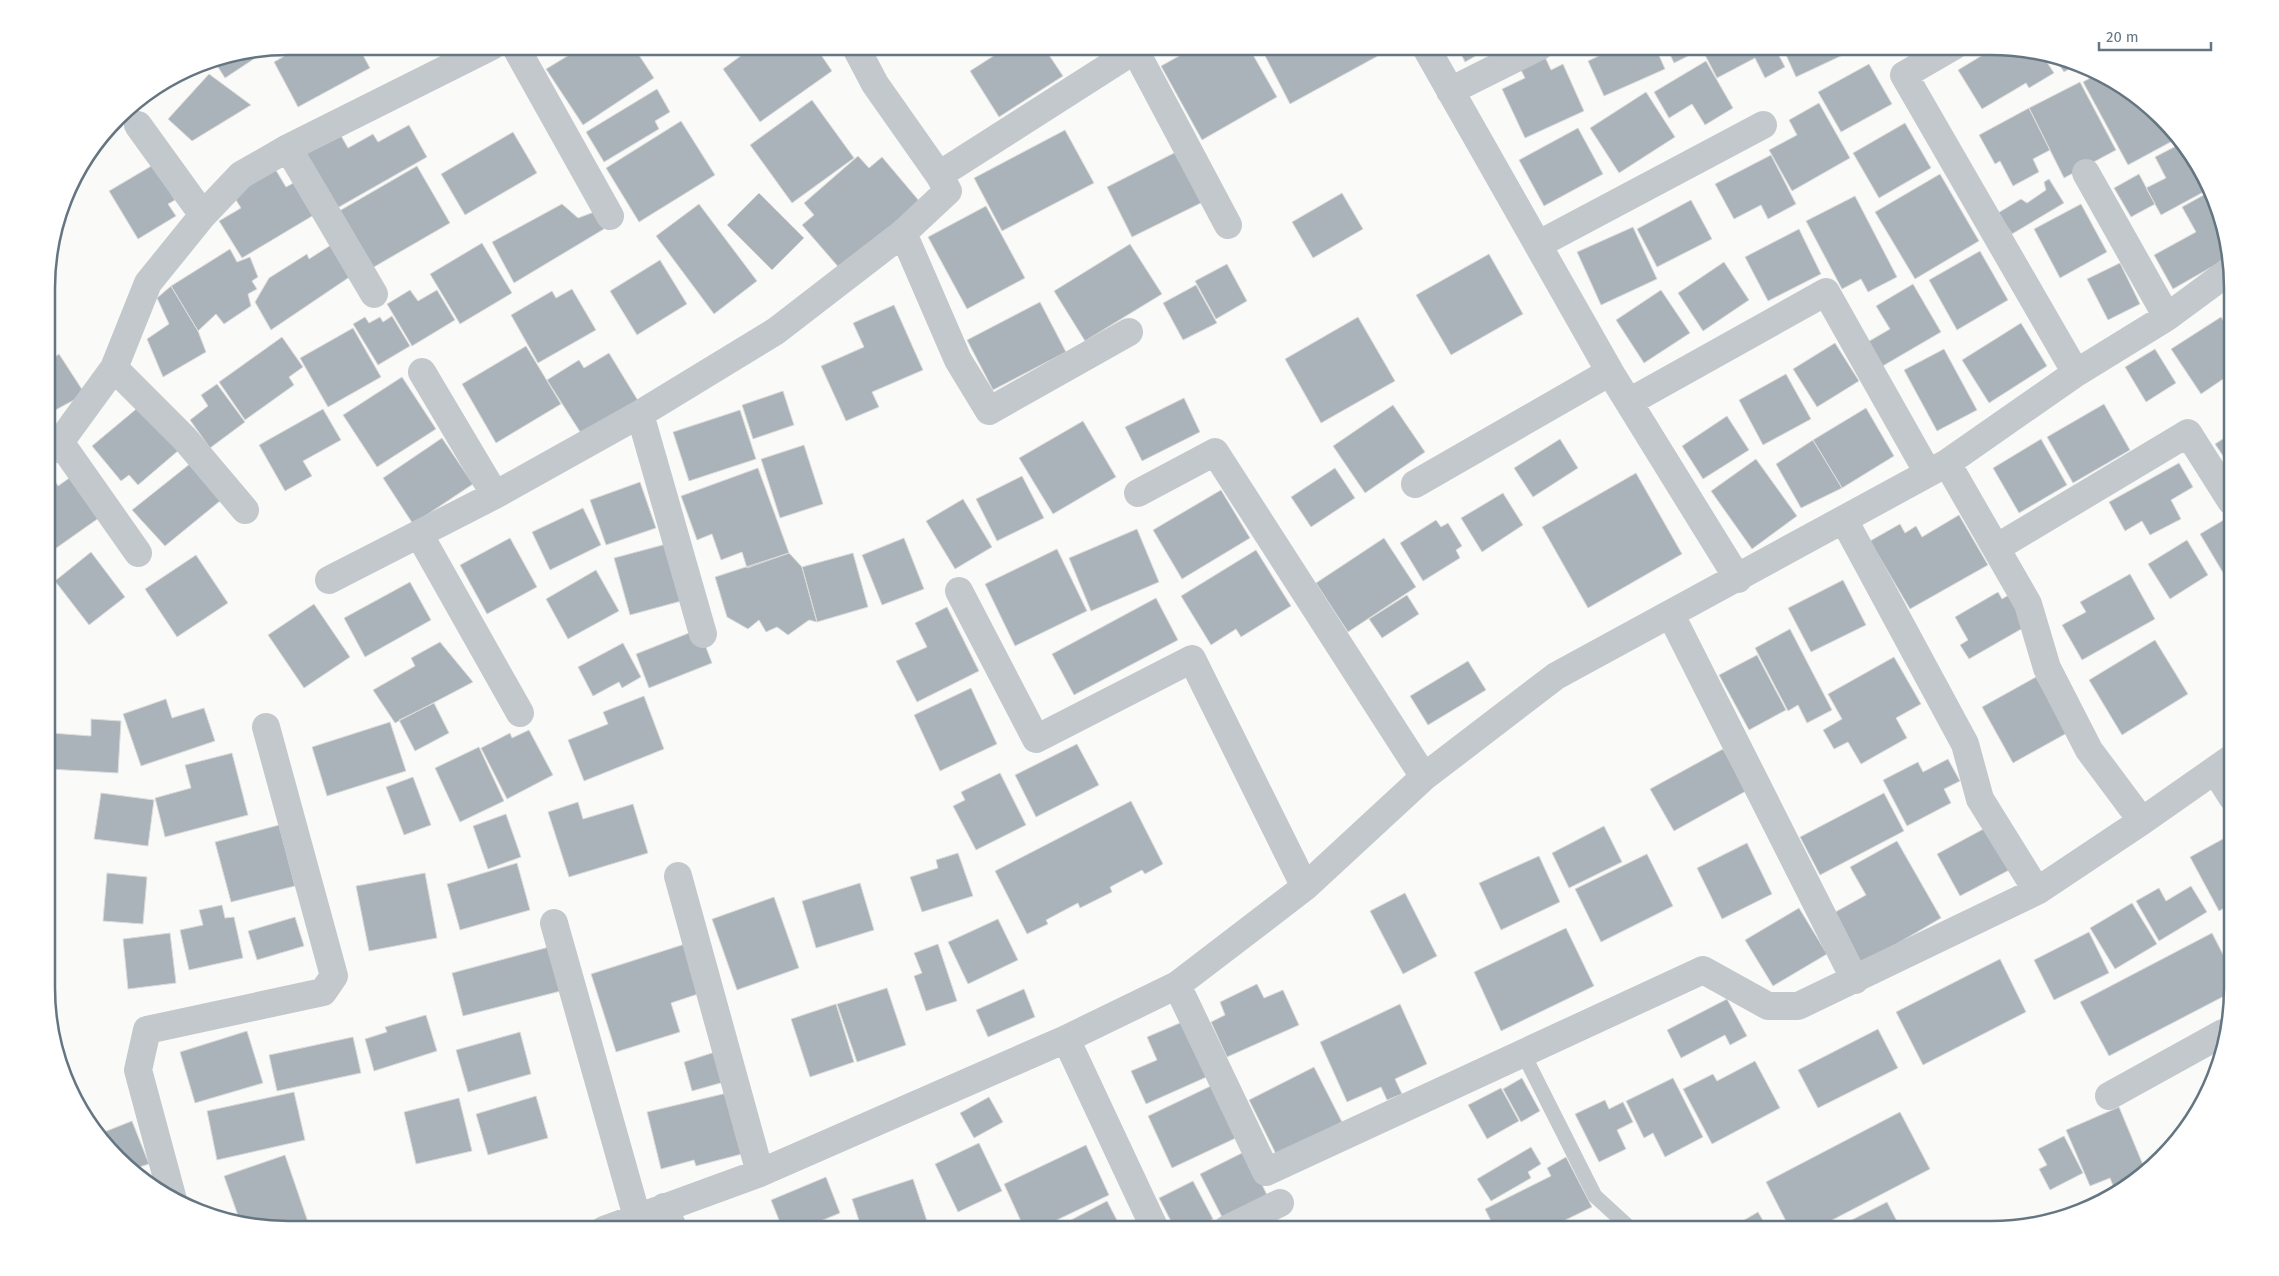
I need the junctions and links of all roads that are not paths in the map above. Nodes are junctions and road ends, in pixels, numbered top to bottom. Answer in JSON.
{"nodes":[{"id":1,"x":474,"y":55,"type":"edge"},
{"id":2,"x":520,"y":55,"type":"edge"},
{"id":3,"x":860,"y":55,"type":"edge"},
{"id":4,"x":1127,"y":55,"type":"edge"},
{"id":5,"x":1142,"y":55,"type":"edge"},
{"id":6,"x":1430,"y":55,"type":"edge"},
{"id":7,"x":1522,"y":55,"type":"edge"},
{"id":8,"x":1938,"y":55,"type":"edge"},
{"id":9,"x":1450,"y":91,"type":"junction"},
{"id":10,"x":138,"y":125,"type":"dead end"},
{"id":11,"x":1763,"y":126,"type":"dead end"},
{"id":12,"x":288,"y":148,"type":"junction"},
{"id":13,"x":2086,"y":173,"type":"dead end"},
{"id":14,"x":939,"y":175,"type":"junction"},
{"id":15,"x":202,"y":215,"type":"junction"},
{"id":16,"x":610,"y":216,"type":"dead end"},
{"id":17,"x":1228,"y":225,"type":"dead end"},
{"id":18,"x":903,"y":233,"type":"junction"},
{"id":19,"x":1539,"y":244,"type":"junction"},
{"id":20,"x":2224,"y":275,"type":"edge"},
{"id":21,"x":374,"y":294,"type":"dead end"},
{"id":22,"x":2166,"y":317,"type":"junction"},
{"id":23,"x":1129,"y":332,"type":"dead end"},
{"id":24,"x":114,"y":368,"type":"junction"},
{"id":25,"x":422,"y":372,"type":"dead end"},
{"id":26,"x":1610,"y":372,"type":"junction"},
{"id":27,"x":2076,"y":374,"type":"junction"},
{"id":28,"x":1629,"y":402,"type":"junction"},
{"id":29,"x":640,"y":414,"type":"junction"},
{"id":30,"x":55,"y":446,"type":"edge"},
{"id":31,"x":55,"y":448,"type":"edge"},
{"id":32,"x":1937,"y":468,"type":"junction"},
{"id":33,"x":1415,"y":484,"type":"dead end"},
{"id":34,"x":2224,"y":490,"type":"edge"},
{"id":35,"x":1138,"y":493,"type":"dead end"},
{"id":36,"x":495,"y":494,"type":"junction"},
{"id":37,"x":245,"y":510,"type":"dead end"},
{"id":38,"x":1844,"y":520,"type":"junction"},
{"id":39,"x":419,"y":534,"type":"junction"},
{"id":40,"x":1996,"y":548,"type":"junction"},
{"id":41,"x":138,"y":553,"type":"dead end"},
{"id":42,"x":1738,"y":579,"type":"junction"},
{"id":43,"x":329,"y":580,"type":"dead end"},
{"id":44,"x":959,"y":591,"type":"dead end"},
{"id":45,"x":1671,"y":614,"type":"junction"},
{"id":46,"x":703,"y":634,"type":"dead end"},
{"id":47,"x":520,"y":713,"type":"dead end"},
{"id":48,"x":266,"y":727,"type":"dead end"},
{"id":49,"x":2224,"y":764,"type":"edge"},
{"id":50,"x":1424,"y":777,"type":"junction"},
{"id":51,"x":2142,"y":821,"type":"junction"},
{"id":52,"x":678,"y":876,"type":"dead end"},
{"id":53,"x":1306,"y":887,"type":"junction"},
{"id":54,"x":2037,"y":891,"type":"junction"},
{"id":55,"x":554,"y":923,"type":"dead end"},
{"id":56,"x":1855,"y":980,"type":"junction"},
{"id":57,"x":1177,"y":985,"type":"junction"},
{"id":58,"x":2219,"y":1035,"type":"edge"},
{"id":59,"x":1066,"y":1039,"type":"junction"},
{"id":60,"x":1522,"y":1052,"type":"junction"},
{"id":61,"x":2109,"y":1096,"type":"dead end"},
{"id":62,"x":760,"y":1173,"type":"junction"},
{"id":63,"x":170,"y":1189,"type":"edge"},
{"id":64,"x":1280,"y":1203,"type":"dead end"},
{"id":65,"x":637,"y":1217,"type":"junction"},
{"id":66,"x":669,"y":1218,"type":"edge"},
{"id":67,"x":627,"y":1221,"type":"edge"},
{"id":68,"x":1151,"y":1221,"type":"edge"},
{"id":69,"x":1245,"y":1221,"type":"edge"},
{"id":70,"x":1623,"y":1221,"type":"edge"}],
"edges":[{"from":1,"to":12,"type":"street"},
{"from":2,"to":16,"type":"street"},
{"from":3,"to":14,"type":"street"},
{"from":4,"to":14,"type":"street"},
{"from":5,"to":17,"type":"street"},
{"from":6,"to":9,"type":"street"},
{"from":7,"to":9,"type":"street"},
{"from":8,"to":27,"type":"street"},
{"from":9,"to":19,"type":"street"},
{"from":10,"to":15,"type":"street"},
{"from":11,"to":19,"type":"street"},
{"from":12,"to":15,"type":"street"},
{"from":12,"to":21,"type":"street"},
{"from":13,"to":22,"type":"street"},
{"from":14,"to":18,"type":"street"},
{"from":15,"to":24,"type":"street"},
{"from":18,"to":23,"type":"street"},
{"from":18,"to":29,"type":"street"},
{"from":19,"to":26,"type":"street"},
{"from":20,"to":22,"type":"street"},
{"from":22,"to":27,"type":"street"},
{"from":24,"to":30,"type":"street"},
{"from":24,"to":37,"type":"street"},
{"from":25,"to":36,"type":"street"},
{"from":26,"to":28,"type":"street"},
{"from":26,"to":33,"type":"street"},
{"from":27,"to":32,"type":"street"},
{"from":28,"to":32,"type":"street"},
{"from":28,"to":42,"type":"street"},
{"from":29,"to":36,"type":"street"},
{"from":29,"to":46,"type":"street"},
{"from":31,"to":41,"type":"street"},
{"from":32,"to":38,"type":"street"},
{"from":32,"to":40,"type":"street"},
{"from":34,"to":40,"type":"street"},
{"from":35,"to":50,"type":"street"},
{"from":36,"to":39,"type":"street"},
{"from":38,"to":42,"type":"street"},
{"from":38,"to":54,"type":"street"},
{"from":39,"to":43,"type":"street"},
{"from":39,"to":47,"type":"street"},
{"from":40,"to":51,"type":"street"},
{"from":42,"to":45,"type":"street"},
{"from":44,"to":53,"type":"street"},
{"from":45,"to":50,"type":"street"},
{"from":45,"to":56,"type":"street"},
{"from":48,"to":63,"type":"street"},
{"from":49,"to":51,"type":"street"},
{"from":50,"to":53,"type":"street"},
{"from":51,"to":54,"type":"street"},
{"from":52,"to":62,"type":"street"},
{"from":53,"to":57,"type":"street"},
{"from":54,"to":56,"type":"street"},
{"from":55,"to":65,"type":"street"},
{"from":56,"to":60,"type":"street"},
{"from":57,"to":59,"type":"street"},
{"from":57,"to":60,"type":"street"},
{"from":58,"to":61,"type":"street"},
{"from":59,"to":62,"type":"street"},
{"from":59,"to":68,"type":"street"},
{"from":60,"to":70,"type":"lane"},
{"from":62,"to":66,"type":"street"},
{"from":64,"to":69,"type":"street"},
{"from":65,"to":66,"type":"street"},
{"from":65,"to":67,"type":"street"}]}
